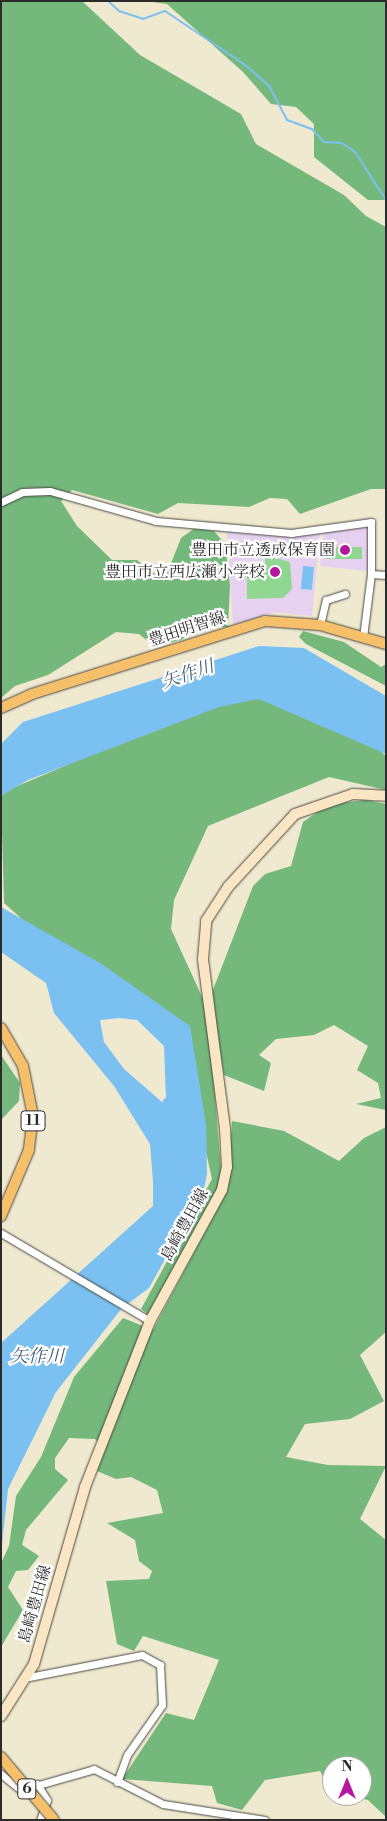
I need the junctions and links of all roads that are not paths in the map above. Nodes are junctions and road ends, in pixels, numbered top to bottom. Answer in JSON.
{"nodes":[{"id":1,"x":1,"y":502,"type":"edge"},
{"id":2,"x":371,"y":574,"type":"junction"},
{"id":3,"x":386,"y":575,"type":"edge"},
{"id":4,"x":345,"y":594,"type":"dead end"},
{"id":5,"x":320,"y":625,"type":"junction"},
{"id":6,"x":363,"y":637,"type":"junction"},
{"id":7,"x":386,"y":644,"type":"edge"},
{"id":8,"x":1,"y":708,"type":"edge"},
{"id":9,"x":386,"y":796,"type":"edge"},
{"id":10,"x":1,"y":1028,"type":"edge"},
{"id":11,"x":1,"y":1216,"type":"edge"},
{"id":12,"x":1,"y":1233,"type":"edge"},
{"id":13,"x":147,"y":1319,"type":"junction"},
{"id":14,"x":29,"y":1677,"type":"junction"},
{"id":15,"x":1,"y":1716,"type":"edge"},
{"id":16,"x":1,"y":1757,"type":"edge"},
{"id":17,"x":1,"y":1774,"type":"edge"},
{"id":18,"x":117,"y":1782,"type":"junction"},
{"id":19,"x":38,"y":1784,"type":"junction"},
{"id":20,"x":40,"y":1820,"type":"edge"},
{"id":21,"x":54,"y":1820,"type":"edge"},
{"id":22,"x":265,"y":1820,"type":"edge"}],
"edges":[{"from":1,"to":2,"type":"street"},
{"from":2,"to":3,"type":"street"},
{"from":2,"to":6,"type":"street"},
{"from":4,"to":5,"type":"street"},
{"from":5,"to":6,"type":"main road","name":"豊田明智線"},
{"from":5,"to":8,"type":"main road","name":"豊田明智線"},
{"from":6,"to":7,"type":"main road","name":"豊田明智線"},
{"from":9,"to":13,"type":"main road","name":"島崎豊田線"},
{"from":10,"to":11,"type":"main road","number":"11"},
{"from":12,"to":13,"type":"street"},
{"from":13,"to":14,"type":"main road","name":"島崎豊田線"},
{"from":14,"to":15,"type":"main road","name":"島崎豊田線"},
{"from":14,"to":18,"type":"street"},
{"from":16,"to":21,"type":"main road","number":"6","bridge":true},
{"from":17,"to":19,"type":"street"},
{"from":18,"to":19,"type":"street"},
{"from":18,"to":22,"type":"street"},
{"from":19,"to":20,"type":"street"}]}
